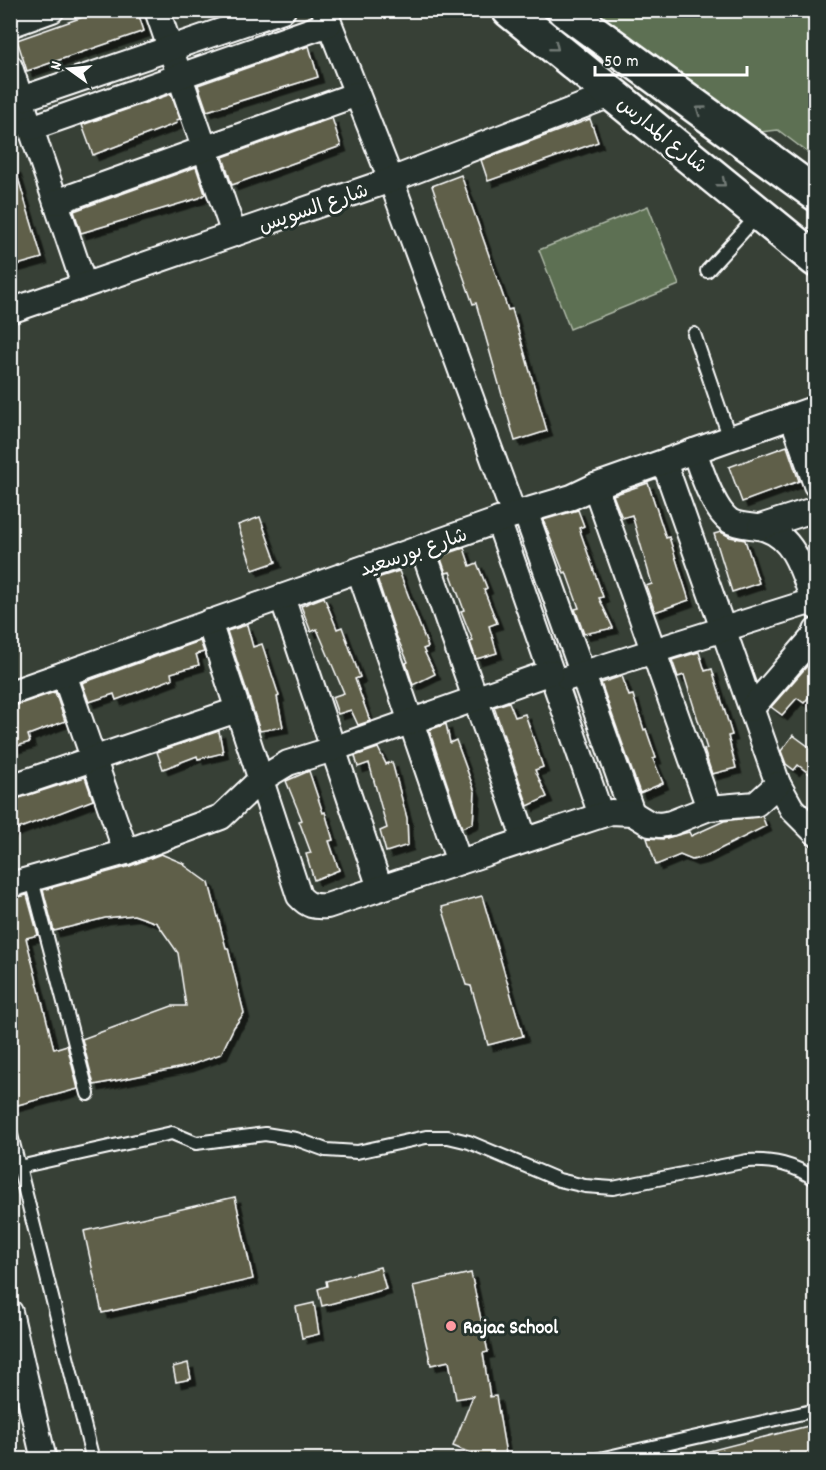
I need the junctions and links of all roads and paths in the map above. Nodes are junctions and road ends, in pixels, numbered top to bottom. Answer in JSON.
{"nodes":[{"id":1,"x":52,"y":10,"type":"edge"},
{"id":2,"x":157,"y":10,"type":"edge"},
{"id":3,"x":284,"y":10,"type":"edge"},
{"id":4,"x":509,"y":10,"type":"edge"},
{"id":5,"x":564,"y":10,"type":"edge"},
{"id":6,"x":327,"y":17,"type":"edge"},
{"id":7,"x":10,"y":25,"type":"edge"},
{"id":8,"x":170,"y":49,"type":"junction"},
{"id":9,"x":10,"y":68,"type":"edge"},
{"id":10,"x":180,"y":76,"type":"junction"},
{"id":11,"x":357,"y":94,"type":"junction"},
{"id":12,"x":613,"y":94,"type":"junction"},
{"id":13,"x":22,"y":115,"type":"edge"},
{"id":14,"x":204,"y":148,"type":"junction"},
{"id":15,"x":391,"y":180,"type":"junction"},
{"id":16,"x":816,"y":194,"type":"edge"},
{"id":17,"x":56,"y":202,"type":"junction"},
{"id":18,"x":759,"y":213,"type":"junction"},
{"id":19,"x":234,"y":234,"type":"junction"},
{"id":20,"x":816,"y":260,"type":"edge"},
{"id":21,"x":707,"y":271,"type":"dead end"},
{"id":22,"x":84,"y":285,"type":"junction"},
{"id":23,"x":11,"y":308,"type":"edge"},
{"id":24,"x":694,"y":334,"type":"dead end"},
{"id":25,"x":816,"y":408,"type":"edge"},
{"id":26,"x":792,"y":417,"type":"junction"},
{"id":27,"x":730,"y":439,"type":"junction"},
{"id":28,"x":694,"y":451,"type":"junction"},
{"id":29,"x":664,"y":462,"type":"junction"},
{"id":30,"x":816,"y":485,"type":"edge"},
{"id":31,"x":595,"y":486,"type":"junction"},
{"id":32,"x":816,"y":509,"type":"edge"},
{"id":33,"x":513,"y":515,"type":"junction"},
{"id":34,"x":760,"y":527,"type":"junction"},
{"id":35,"x":422,"y":547,"type":"junction"},
{"id":36,"x":359,"y":570,"type":"junction"},
{"id":37,"x":282,"y":597,"type":"junction"},
{"id":38,"x":815,"y":603,"type":"edge"},
{"id":39,"x":209,"y":622,"type":"junction"},
{"id":40,"x":723,"y":630,"type":"junction"},
{"id":41,"x":816,"y":631,"type":"edge"},
{"id":42,"x":653,"y":651,"type":"junction"},
{"id":43,"x":64,"y":674,"type":"junction"},
{"id":44,"x":583,"y":674,"type":"junction"},
{"id":45,"x":553,"y":677,"type":"junction"},
{"id":46,"x":10,"y":693,"type":"edge"},
{"id":47,"x":475,"y":699,"type":"junction"},
{"id":48,"x":751,"y":709,"type":"junction"},
{"id":49,"x":237,"y":710,"type":"junction"},
{"id":50,"x":411,"y":722,"type":"junction"},
{"id":51,"x":333,"y":749,"type":"junction"},
{"id":52,"x":93,"y":759,"type":"junction"},
{"id":53,"x":260,"y":780,"type":"junction"},
{"id":54,"x":778,"y":784,"type":"junction"},
{"id":55,"x":10,"y":787,"type":"edge"},
{"id":56,"x":709,"y":808,"type":"junction"},
{"id":57,"x":632,"y":813,"type":"junction"},
{"id":58,"x":601,"y":815,"type":"junction"},
{"id":59,"x":816,"y":833,"type":"edge"},
{"id":60,"x":525,"y":840,"type":"junction"},
{"id":61,"x":126,"y":852,"type":"junction"},
{"id":62,"x":459,"y":862,"type":"junction"},
{"id":63,"x":21,"y":882,"type":"edge"},
{"id":64,"x":380,"y":888,"type":"junction"},
{"id":65,"x":88,"y":1094,"type":"dead end"},
{"id":66,"x":10,"y":1131,"type":"edge"},
{"id":67,"x":15,"y":1168,"type":"edge"},
{"id":68,"x":816,"y":1180,"type":"edge"},
{"id":69,"x":10,"y":1312,"type":"edge"},
{"id":70,"x":816,"y":1410,"type":"edge"},
{"id":71,"x":44,"y":1460,"type":"edge"},
{"id":72,"x":93,"y":1460,"type":"edge"},
{"id":73,"x":595,"y":1460,"type":"edge"}],
"edges":[{"from":1,"to":7,"type":"street"},
{"from":2,"to":8,"type":"street"},
{"from":3,"to":8,"type":"street"},
{"from":4,"to":12,"type":"street","name":"شارع المدارس","one_way":true},
{"from":16,"to":5,"type":"street","name":"شارع المدارس","one_way":true},
{"from":6,"to":10,"type":"street"},
{"from":6,"to":11,"type":"street"},
{"from":8,"to":10,"type":"street"},
{"from":8,"to":13,"type":"street"},
{"from":9,"to":13,"type":"street"},
{"from":10,"to":13,"type":"street"},
{"from":10,"to":14,"type":"street"},
{"from":11,"to":14,"type":"street"},
{"from":11,"to":15,"type":"street"},
{"from":12,"to":15,"type":"street","name":"شارع السويس"},
{"from":12,"to":18,"type":"street","name":"شارع المدارس","one_way":true},
{"from":13,"to":17,"type":"street"},
{"from":14,"to":17,"type":"street"},
{"from":14,"to":19,"type":"street"},
{"from":15,"to":19,"type":"street","name":"شارع السويس"},
{"from":15,"to":33,"type":"street"},
{"from":17,"to":22,"type":"street"},
{"from":18,"to":20,"type":"street","name":"شارع المدارس"},
{"from":18,"to":21,"type":"lane"},
{"from":19,"to":22,"type":"street","name":"شارع السويس"},
{"from":22,"to":23,"type":"street","name":"شارع السويس"},
{"from":24,"to":27,"type":"lane"},
{"from":25,"to":26,"type":"street","name":"شارع بورسعيد"},
{"from":26,"to":27,"type":"street","name":"شارع بورسعيد"},
{"from":26,"to":30,"type":"street"},
{"from":27,"to":28,"type":"street","name":"شارع بورسعيد"},
{"from":28,"to":29,"type":"street","name":"شارع بورسعيد"},
{"from":28,"to":34,"type":"street"},
{"from":29,"to":31,"type":"street","name":"شارع بورسعيد"},
{"from":29,"to":40,"type":"street"},
{"from":31,"to":33,"type":"street","name":"شارع بورسعيد"},
{"from":31,"to":42,"type":"street"},
{"from":32,"to":34,"type":"street"},
{"from":33,"to":35,"type":"street","name":"شارع بورسعيد"},
{"from":33,"to":44,"type":"street"},
{"from":33,"to":45,"type":"street"},
{"from":34,"to":38,"type":"street"},
{"from":35,"to":36,"type":"street","name":"شارع بورسعيد"},
{"from":35,"to":47,"type":"street"},
{"from":36,"to":37,"type":"street","name":"شارع بورسعيد"},
{"from":36,"to":50,"type":"street"},
{"from":37,"to":39,"type":"street","name":"شارع بورسعيد"},
{"from":37,"to":51,"type":"street"},
{"from":38,"to":40,"type":"street"},
{"from":39,"to":43,"type":"street","name":"شارع بورسعيد"},
{"from":39,"to":49,"type":"street"},
{"from":40,"to":42,"type":"street"},
{"from":40,"to":48,"type":"street"},
{"from":41,"to":48,"type":"street"},
{"from":42,"to":44,"type":"street"},
{"from":42,"to":56,"type":"street"},
{"from":43,"to":46,"type":"street","name":"شارع بورسعيد"},
{"from":43,"to":52,"type":"street"},
{"from":44,"to":45,"type":"street"},
{"from":44,"to":57,"type":"street"},
{"from":45,"to":47,"type":"street"},
{"from":45,"to":58,"type":"street"},
{"from":47,"to":50,"type":"street"},
{"from":47,"to":60,"type":"street"},
{"from":48,"to":54,"type":"street"},
{"from":49,"to":52,"type":"street"},
{"from":49,"to":53,"type":"street"},
{"from":50,"to":51,"type":"street"},
{"from":50,"to":62,"type":"street"},
{"from":51,"to":53,"type":"street"},
{"from":51,"to":64,"type":"street"},
{"from":52,"to":55,"type":"street"},
{"from":52,"to":61,"type":"street"},
{"from":53,"to":61,"type":"street"},
{"from":53,"to":64,"type":"street"},
{"from":54,"to":56,"type":"street"},
{"from":54,"to":59,"type":"street"},
{"from":56,"to":57,"type":"street"},
{"from":57,"to":58,"type":"street"},
{"from":58,"to":60,"type":"street"},
{"from":60,"to":62,"type":"street"},
{"from":61,"to":63,"type":"street"},
{"from":62,"to":64,"type":"street"},
{"from":63,"to":65,"type":"lane"},
{"from":66,"to":67,"type":"lane"},
{"from":67,"to":68,"type":"lane"},
{"from":67,"to":72,"type":"lane"},
{"from":69,"to":71,"type":"street"},
{"from":70,"to":73,"type":"lane"}]}
